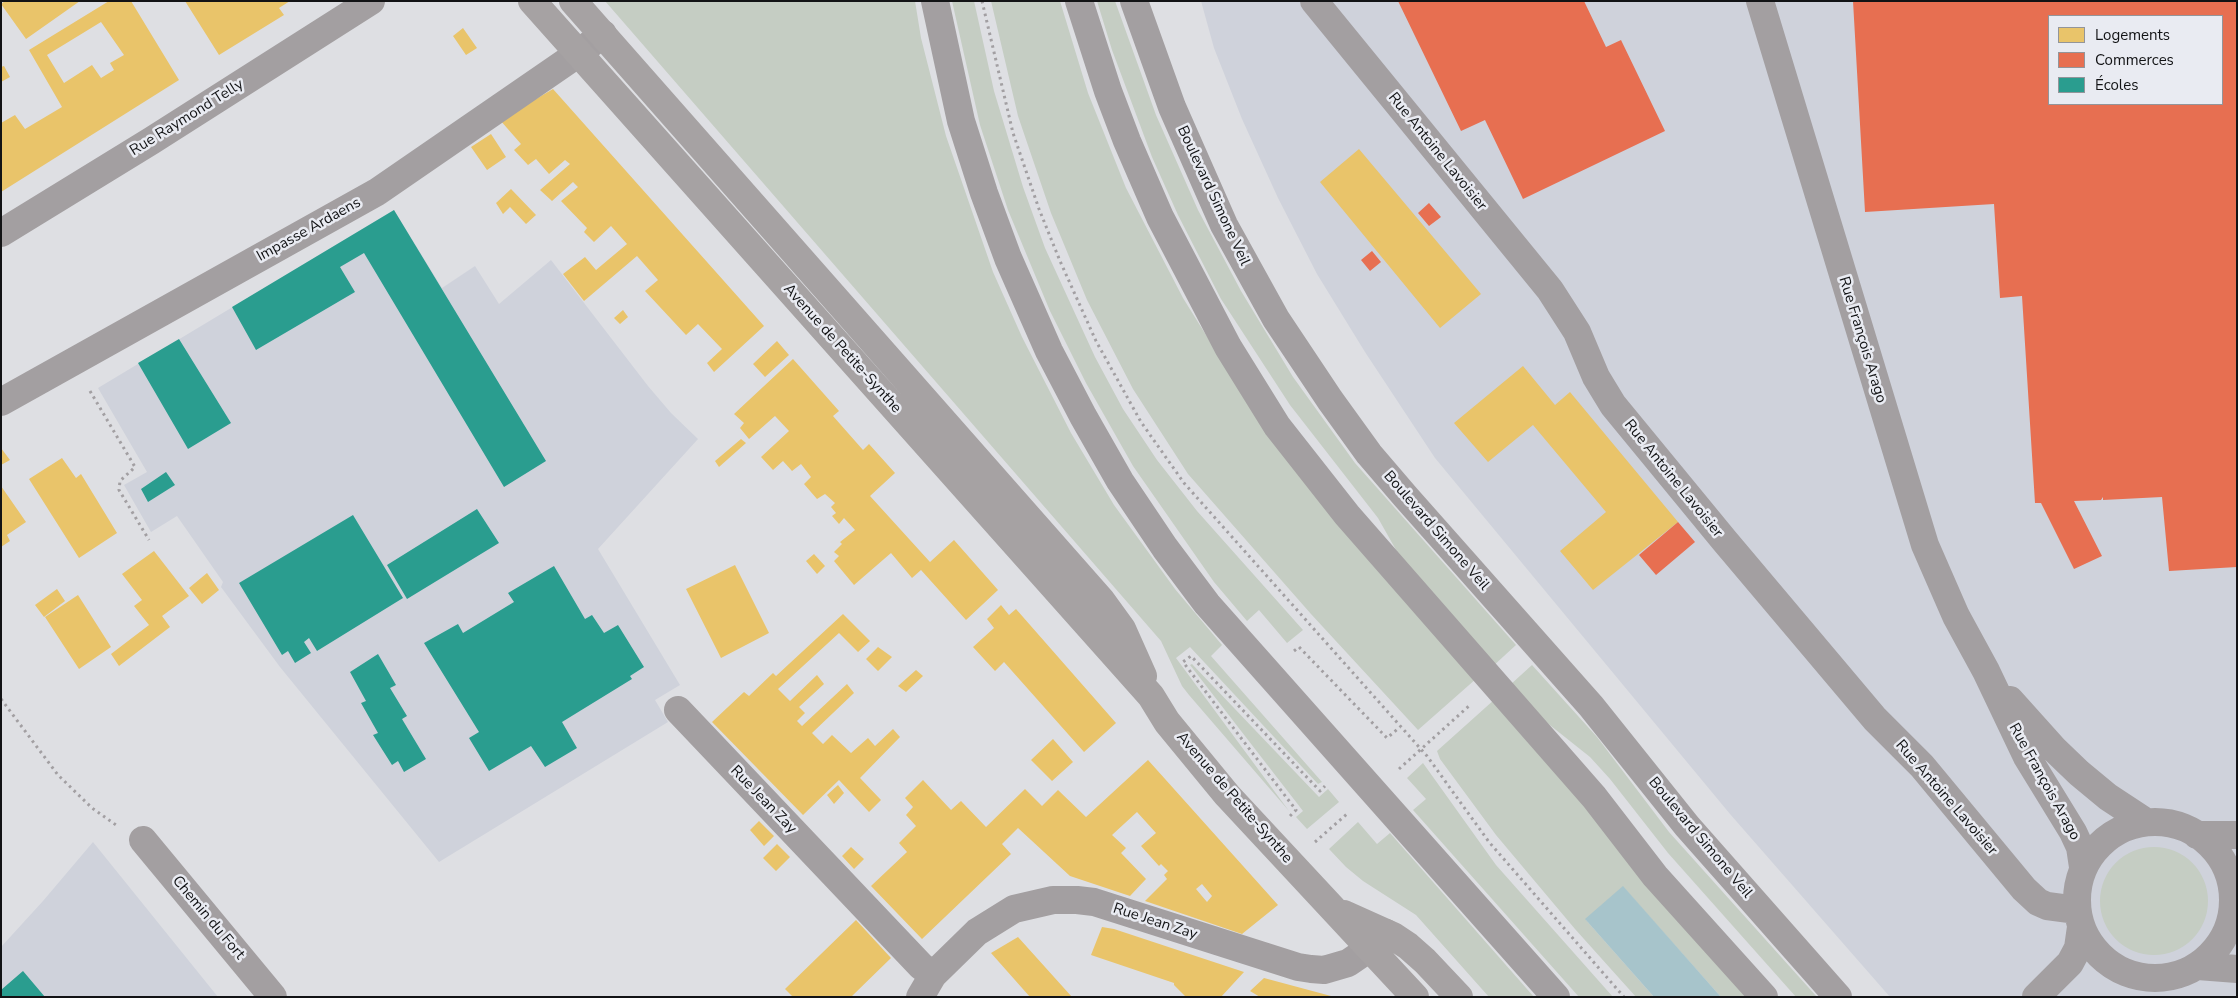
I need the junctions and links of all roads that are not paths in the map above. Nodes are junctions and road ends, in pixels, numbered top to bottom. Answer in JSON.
{"nodes":[{"id":1,"x":371,"y":1,"type":"edge"},
{"id":2,"x":532,"y":1,"type":"edge"},
{"id":3,"x":573,"y":1,"type":"edge"},
{"id":4,"x":935,"y":1,"type":"edge"},
{"id":5,"x":1079,"y":1,"type":"edge"},
{"id":6,"x":1134,"y":1,"type":"edge"},
{"id":7,"x":1314,"y":1,"type":"edge"},
{"id":8,"x":1760,"y":1,"type":"edge"},
{"id":9,"x":602,"y":34,"type":"junction"},
{"id":10,"x":579,"y":53,"type":"junction"},
{"id":11,"x":1,"y":233,"type":"edge"},
{"id":12,"x":1,"y":402,"type":"edge"},
{"id":13,"x":1986,"y":671,"type":"junction"},
{"id":14,"x":1151,"y":696,"type":"junction"},
{"id":15,"x":678,"y":710,"type":"dead end"},
{"id":16,"x":2146,"y":822,"type":"junction"},
{"id":17,"x":2197,"y":834,"type":"junction"},
{"id":18,"x":2237,"y":835,"type":"edge"},
{"id":19,"x":143,"y":840,"type":"road end"},
{"id":20,"x":2084,"y":867,"type":"junction"},
{"id":21,"x":2234,"y":917,"type":"edge"},
{"id":22,"x":2079,"y":918,"type":"junction"},
{"id":23,"x":1378,"y":941,"type":"junction"},
{"id":24,"x":2237,"y":969,"type":"edge"},
{"id":25,"x":2189,"y":970,"type":"junction"},
{"id":26,"x":927,"y":986,"type":"edge"},
{"id":27,"x":273,"y":997,"type":"edge"},
{"id":28,"x":1415,"y":997,"type":"edge"},
{"id":29,"x":1459,"y":997,"type":"edge"},
{"id":30,"x":1556,"y":997,"type":"edge"},
{"id":31,"x":1764,"y":997,"type":"edge"},
{"id":32,"x":1838,"y":997,"type":"edge"},
{"id":33,"x":2036,"y":997,"type":"edge"},
{"id":34,"x":2146,"y":997,"type":"edge"}],
"edges":[{"from":1,"to":11,"type":"street","name":"Rue Raymond Telly"},
{"from":2,"to":10,"type":"main road","name":"Avenue de Petite-Synthe"},
{"from":3,"to":9,"type":"main road","name":"Avenue de Petite-Synthe"},
{"from":4,"to":30,"type":"street"},
{"from":5,"to":31,"type":"street"},
{"from":6,"to":32,"type":"street","name":"Boulevard Simone Veil"},
{"from":7,"to":22,"type":"street","name":"Rue Antoine Lavoisier"},
{"from":8,"to":13,"type":"street","name":"Rue François Arago"},
{"from":9,"to":10,"type":"street","name":"Impasse Ardaens"},
{"from":9,"to":14,"type":"main road","name":"Avenue de Petite-Synthe"},
{"from":10,"to":12,"type":"street","name":"Impasse Ardaens"},
{"from":10,"to":14,"type":"main road","name":"Avenue de Petite-Synthe"},
{"from":13,"to":16,"type":"street","name":"Rue François Arago"},
{"from":13,"to":20,"type":"street","name":"Rue François Arago"},
{"from":14,"to":23,"type":"main road","name":"Avenue de Petite-Synthe"},
{"from":15,"to":26,"type":"street","name":"Rue Jean Zay"},
{"from":16,"to":17,"type":"street"},
{"from":16,"to":20,"type":"street"},
{"from":17,"to":18,"type":"street"},
{"from":17,"to":21,"type":"street"},
{"from":19,"to":27,"type":"street","name":"Chemin du Fort"},
{"from":20,"to":22,"type":"street"},
{"from":21,"to":25,"type":"street"},
{"from":22,"to":25,"type":"street"},
{"from":22,"to":33,"type":"street"},
{"from":23,"to":26,"type":"street","name":"Rue Jean Zay"},
{"from":23,"to":28,"type":"main road","name":"Avenue de Petite-Synthe"},
{"from":23,"to":29,"type":"main road","name":"Avenue de Petite-Synthe"},
{"from":24,"to":25,"type":"street"},
{"from":25,"to":34,"type":"street"}]}
